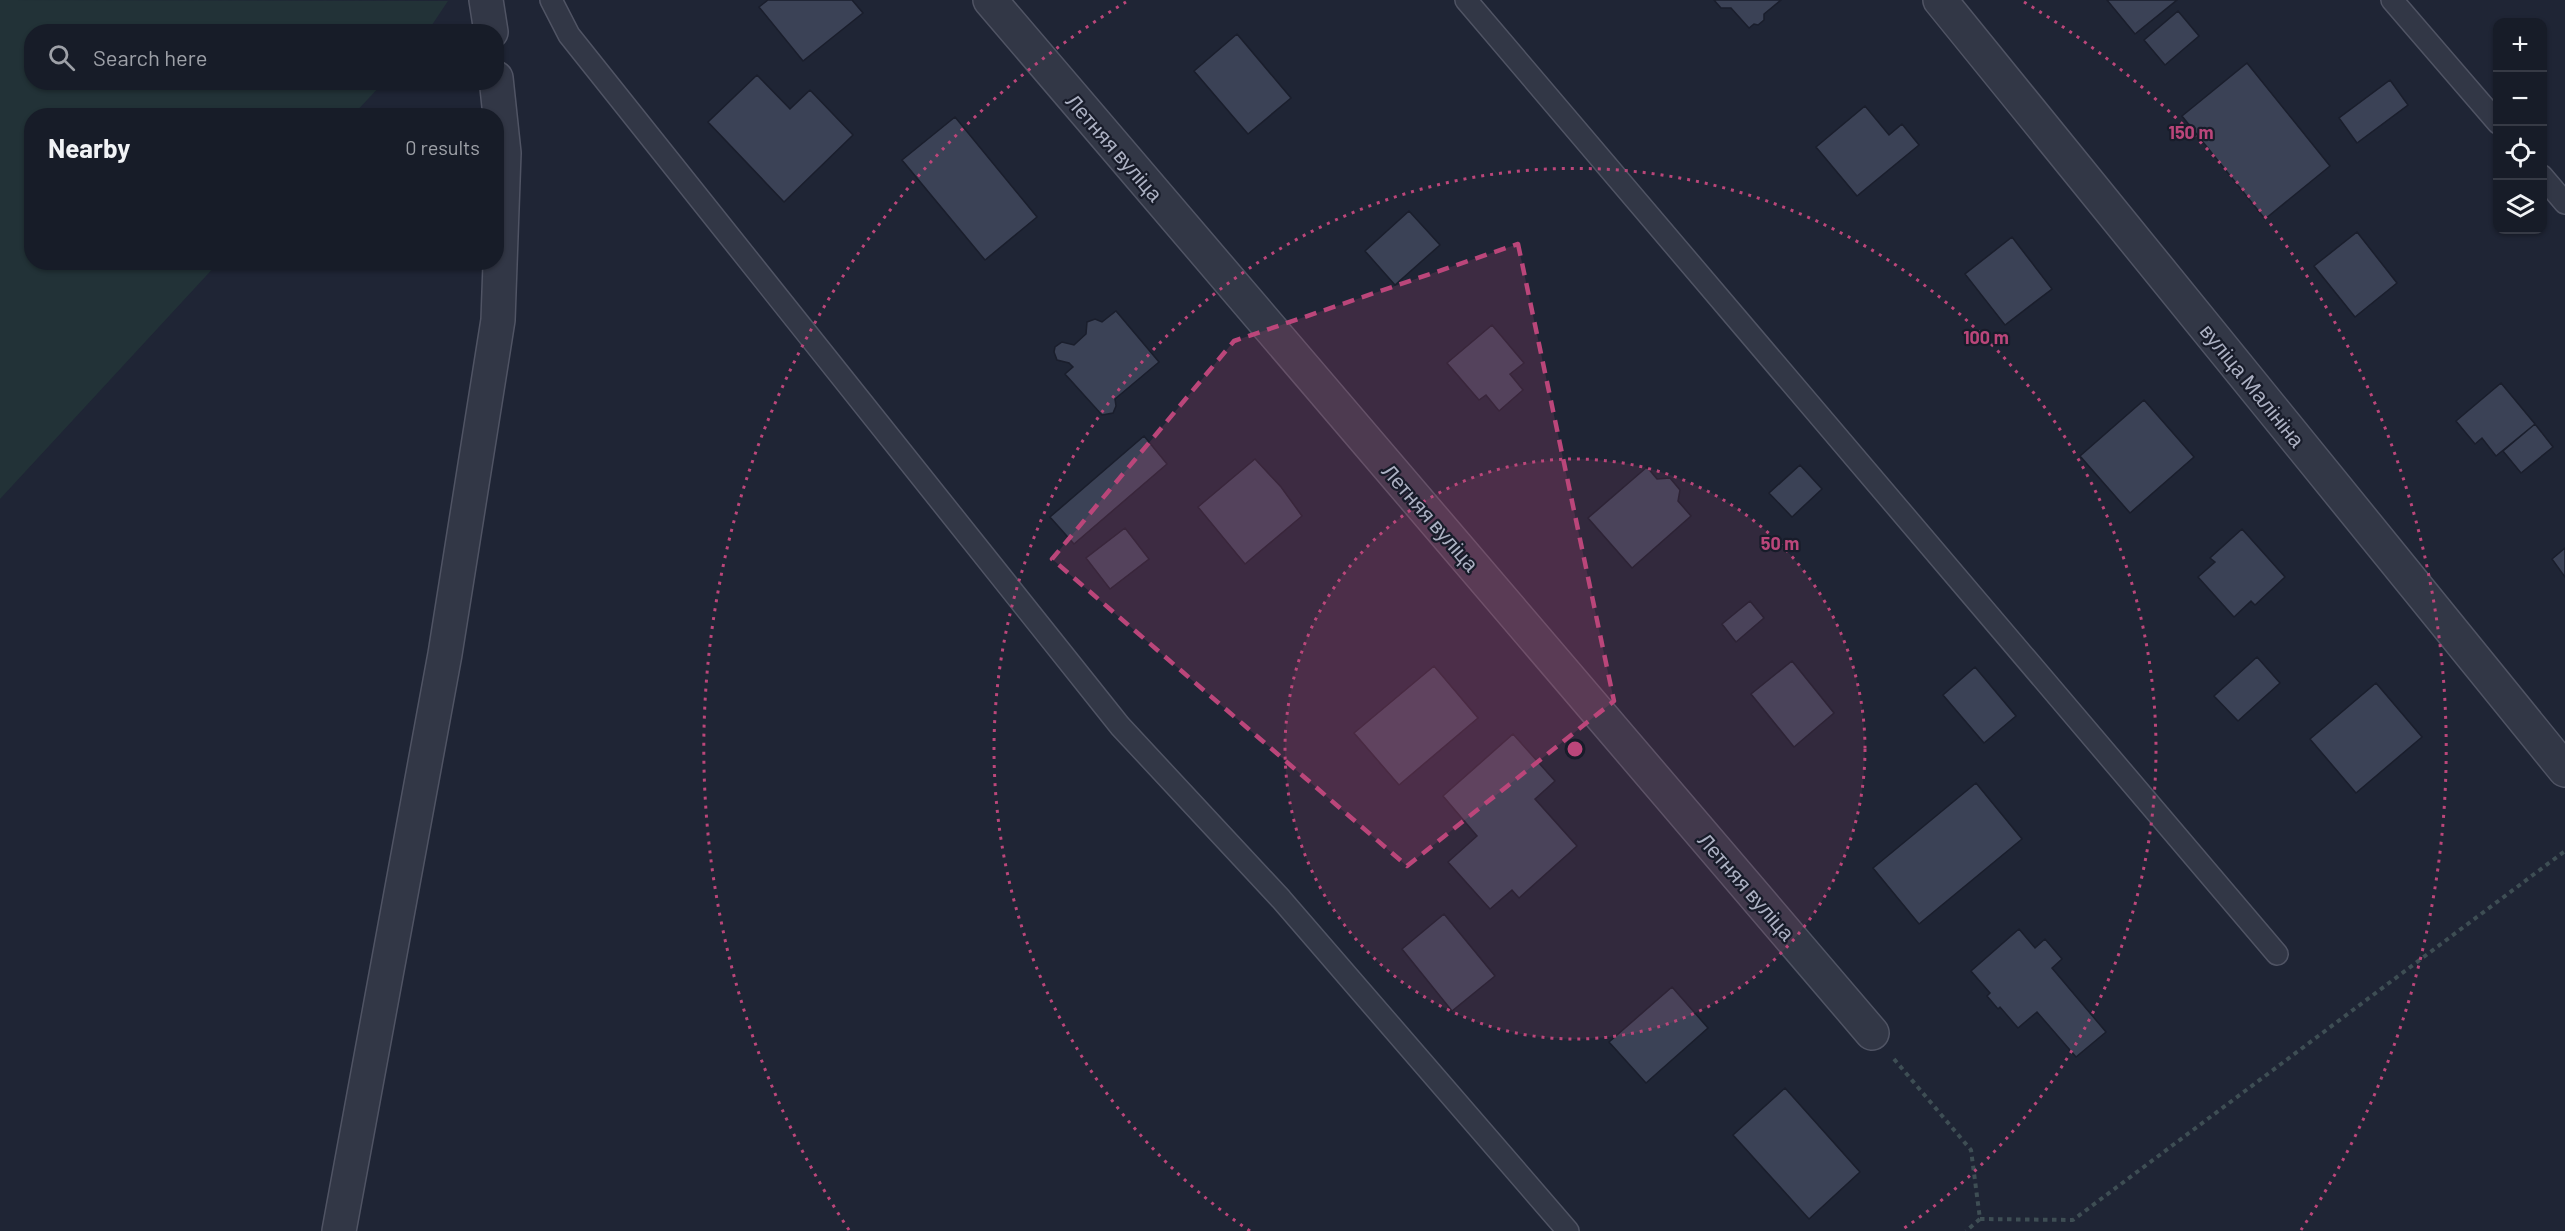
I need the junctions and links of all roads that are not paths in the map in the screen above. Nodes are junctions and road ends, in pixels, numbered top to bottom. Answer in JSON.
{"nodes":[{"id":1,"x":486,"y":0,"type":"edge"},
{"id":2,"x":551,"y":0,"type":"edge"},
{"id":3,"x":990,"y":0,"type":"edge"},
{"id":4,"x":1466,"y":0,"type":"edge"},
{"id":5,"x":1940,"y":0,"type":"edge"},
{"id":6,"x":2392,"y":0,"type":"edge"},
{"id":7,"x":490,"y":24,"type":"edge"},
{"id":8,"x":497,"y":90,"type":"edge"},
{"id":9,"x":499,"y":108,"type":"edge"},
{"id":10,"x":2493,"y":117,"type":"edge"},
{"id":11,"x":2545,"y":180,"type":"edge"},
{"id":12,"x":2565,"y":203,"type":"edge"},
{"id":13,"x":500,"y":270,"type":"edge"},
{"id":14,"x":2565,"y":770,"type":"edge"},
{"id":15,"x":2277,"y":954,"type":"dead end"},
{"id":16,"x":1872,"y":1033,"type":"road end"},
{"id":17,"x":339,"y":1231,"type":"edge"},
{"id":18,"x":1568,"y":1231,"type":"edge"}],
"edges":[{"from":1,"to":7,"type":"street"},
{"from":2,"to":18,"type":"lane"},
{"from":3,"to":16,"type":"street","name":"Летняя вуліца"},
{"from":4,"to":15,"type":"lane"},
{"from":5,"to":14,"type":"street","name":"вуліца Малініна"},
{"from":6,"to":10,"type":"lane"},
{"from":8,"to":9,"type":"street"},
{"from":11,"to":12,"type":"lane"},
{"from":13,"to":17,"type":"street"}]}
